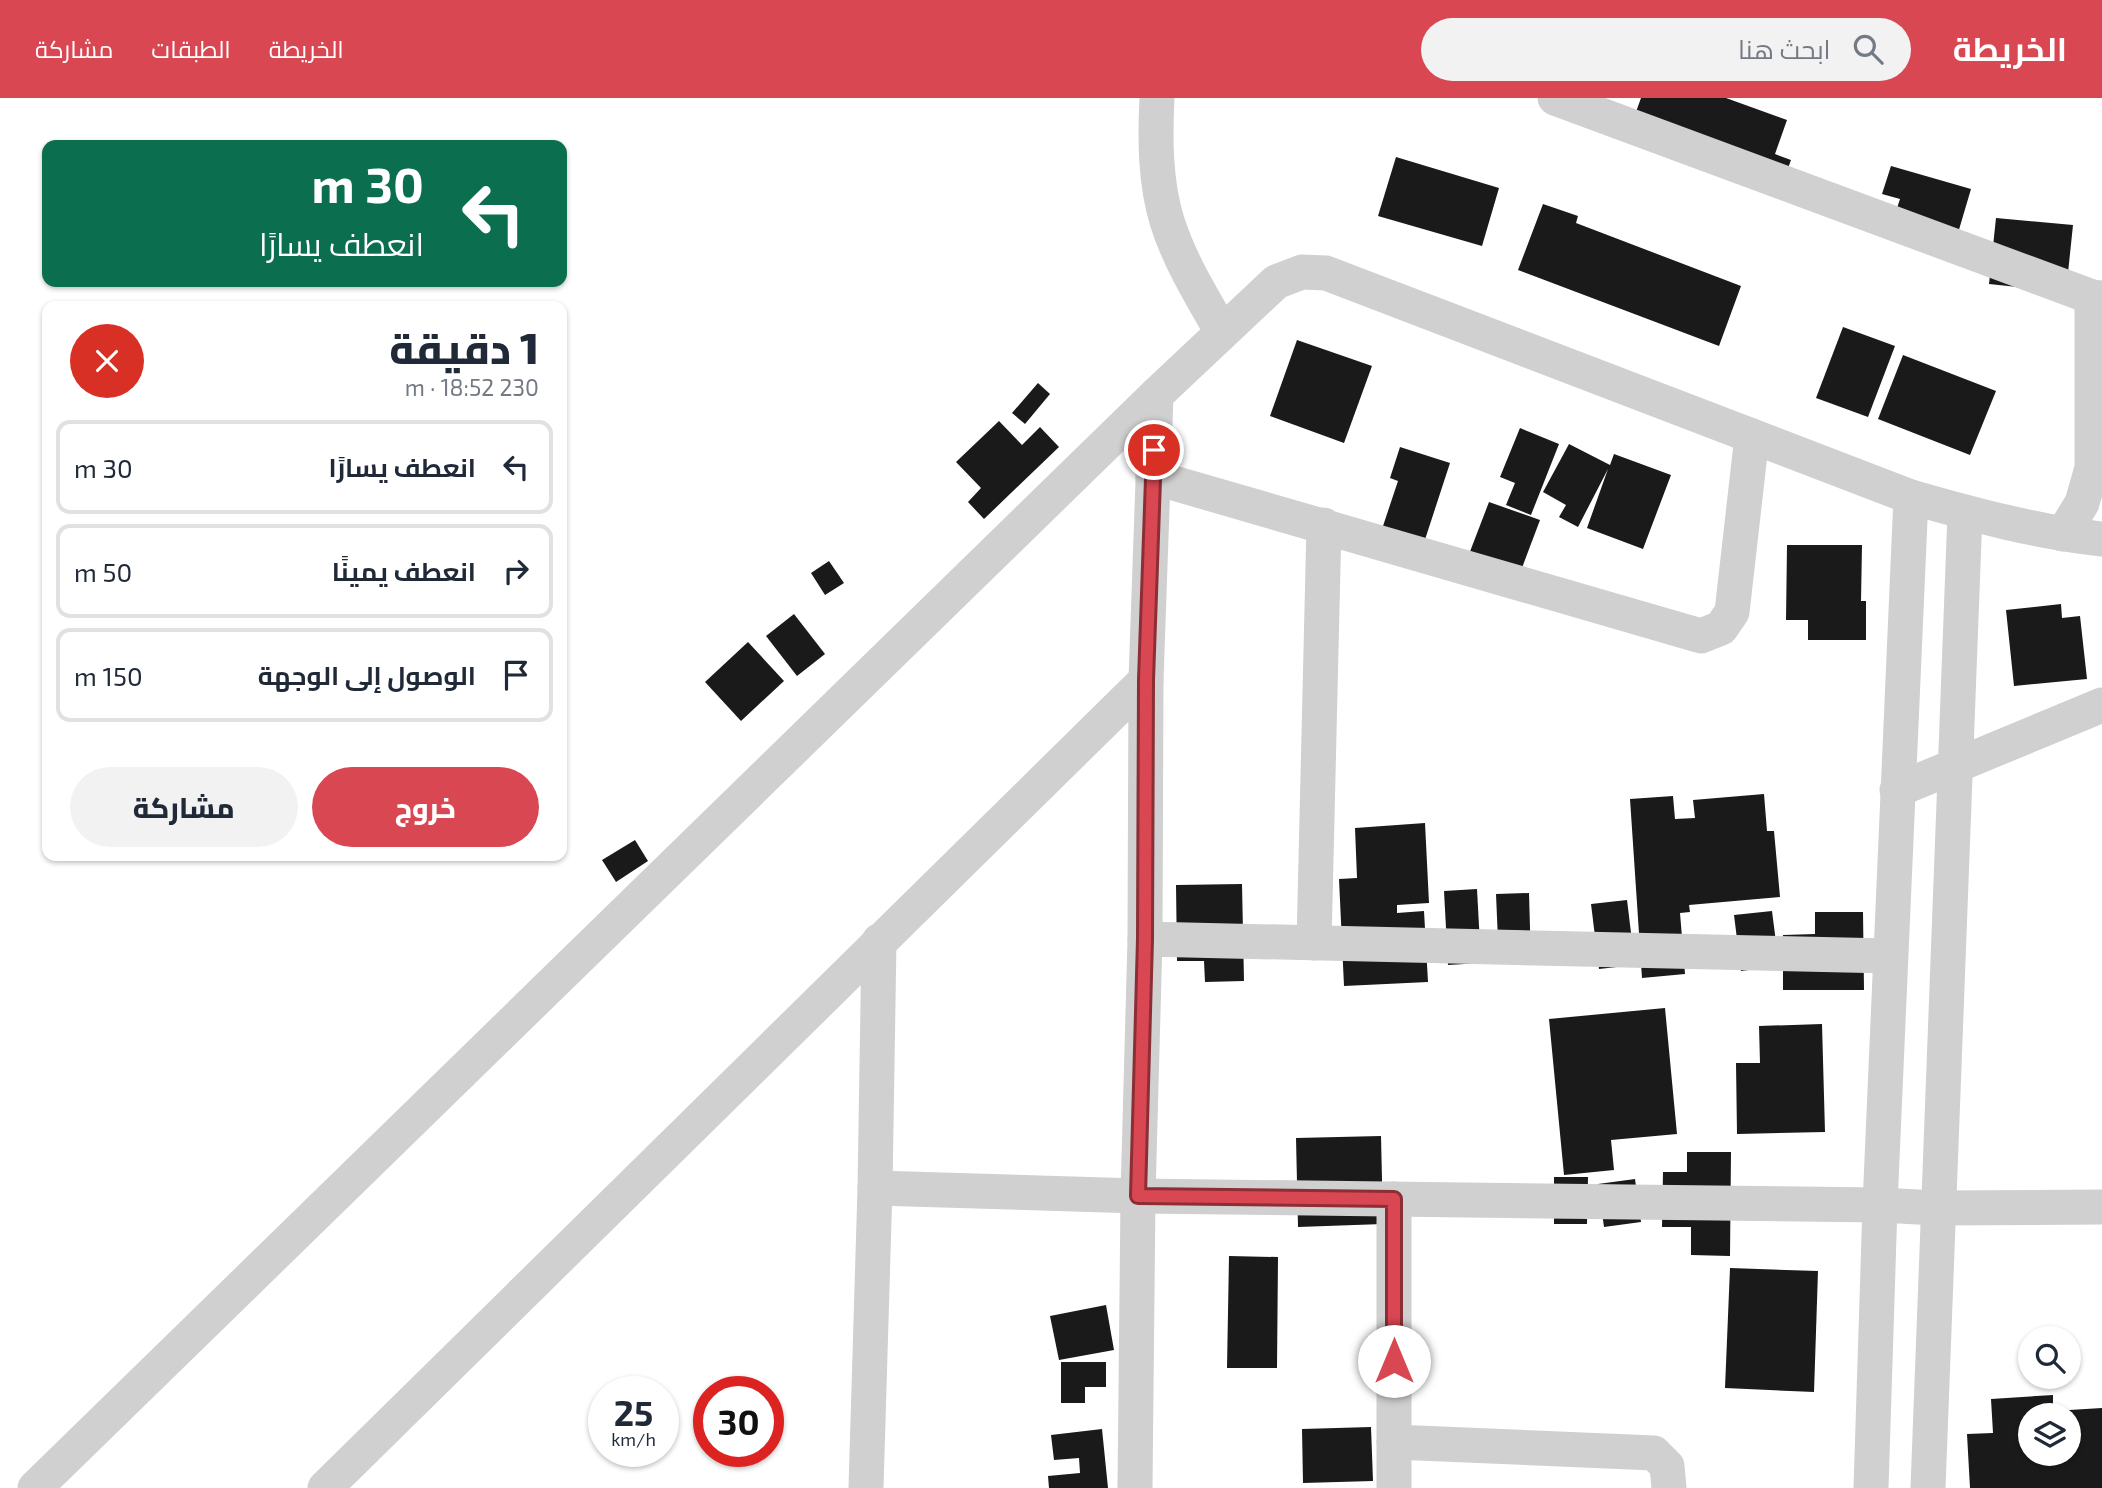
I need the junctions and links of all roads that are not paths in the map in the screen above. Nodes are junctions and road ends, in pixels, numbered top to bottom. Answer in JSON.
{"nodes":[{"id":1,"x":1157,"y":98,"type":"edge"},
{"id":2,"x":1555,"y":98,"type":"edge"},
{"id":3,"x":2097,"y":298,"type":"edge"},
{"id":4,"x":1222,"y":332,"type":"junction"},
{"id":5,"x":1156,"y":394,"type":"junction"},
{"id":6,"x":1752,"y":436,"type":"junction"},
{"id":7,"x":1153,"y":477,"type":"junction"},
{"id":8,"x":1911,"y":497,"type":"junction"},
{"id":9,"x":1965,"y":513,"type":"junction"},
{"id":10,"x":1324,"y":525,"type":"junction"},
{"id":11,"x":2063,"y":534,"type":"junction"},
{"id":12,"x":2102,"y":539,"type":"edge"},
{"id":13,"x":1146,"y":680,"type":"junction"},
{"id":14,"x":2102,"y":705,"type":"edge"},
{"id":15,"x":1954,"y":767,"type":"junction"},
{"id":16,"x":1897,"y":790,"type":"junction"},
{"id":17,"x":1145,"y":939,"type":"junction"},
{"id":18,"x":879,"y":941,"type":"junction"},
{"id":19,"x":1314,"y":943,"type":"junction"},
{"id":20,"x":1890,"y":956,"type":"junction"},
{"id":21,"x":875,"y":1188,"type":"junction"},
{"id":22,"x":1138,"y":1196,"type":"junction"},
{"id":23,"x":1394,"y":1199,"type":"junction"},
{"id":24,"x":1880,"y":1205,"type":"junction"},
{"id":25,"x":2102,"y":1207,"type":"edge"},
{"id":26,"x":1937,"y":1208,"type":"junction"},
{"id":27,"x":1394,"y":1441,"type":"junction"},
{"id":28,"x":35,"y":1488,"type":"edge"},
{"id":29,"x":325,"y":1488,"type":"edge"},
{"id":30,"x":866,"y":1488,"type":"edge"},
{"id":31,"x":1135,"y":1488,"type":"edge"},
{"id":32,"x":1394,"y":1488,"type":"edge"},
{"id":33,"x":1669,"y":1488,"type":"edge"},
{"id":34,"x":1871,"y":1488,"type":"edge"},
{"id":35,"x":1928,"y":1488,"type":"edge"}],
"edges":[{"from":1,"to":4,"type":"street"},
{"from":2,"to":3,"type":"street"},
{"from":3,"to":11,"type":"street"},
{"from":4,"to":5,"type":"street"},
{"from":4,"to":6,"type":"street"},
{"from":5,"to":7,"type":"street"},
{"from":5,"to":28,"type":"street"},
{"from":6,"to":8,"type":"street"},
{"from":6,"to":10,"type":"street"},
{"from":7,"to":10,"type":"street"},
{"from":7,"to":13,"type":"street"},
{"from":8,"to":9,"type":"street"},
{"from":8,"to":16,"type":"street"},
{"from":9,"to":11,"type":"street"},
{"from":9,"to":15,"type":"street"},
{"from":10,"to":19,"type":"street"},
{"from":11,"to":12,"type":"street"},
{"from":13,"to":17,"type":"street"},
{"from":13,"to":18,"type":"street"},
{"from":14,"to":15,"type":"street"},
{"from":15,"to":16,"type":"street"},
{"from":15,"to":26,"type":"street"},
{"from":16,"to":20,"type":"street"},
{"from":17,"to":19,"type":"street"},
{"from":17,"to":22,"type":"street"},
{"from":18,"to":21,"type":"street"},
{"from":18,"to":29,"type":"street"},
{"from":19,"to":20,"type":"street"},
{"from":20,"to":24,"type":"street"},
{"from":21,"to":22,"type":"street"},
{"from":21,"to":30,"type":"street"},
{"from":22,"to":23,"type":"street"},
{"from":22,"to":31,"type":"street"},
{"from":23,"to":24,"type":"street"},
{"from":23,"to":27,"type":"street"},
{"from":24,"to":26,"type":"street"},
{"from":24,"to":34,"type":"street"},
{"from":25,"to":26,"type":"street"},
{"from":26,"to":35,"type":"street"},
{"from":27,"to":32,"type":"street"},
{"from":27,"to":33,"type":"street"}]}
